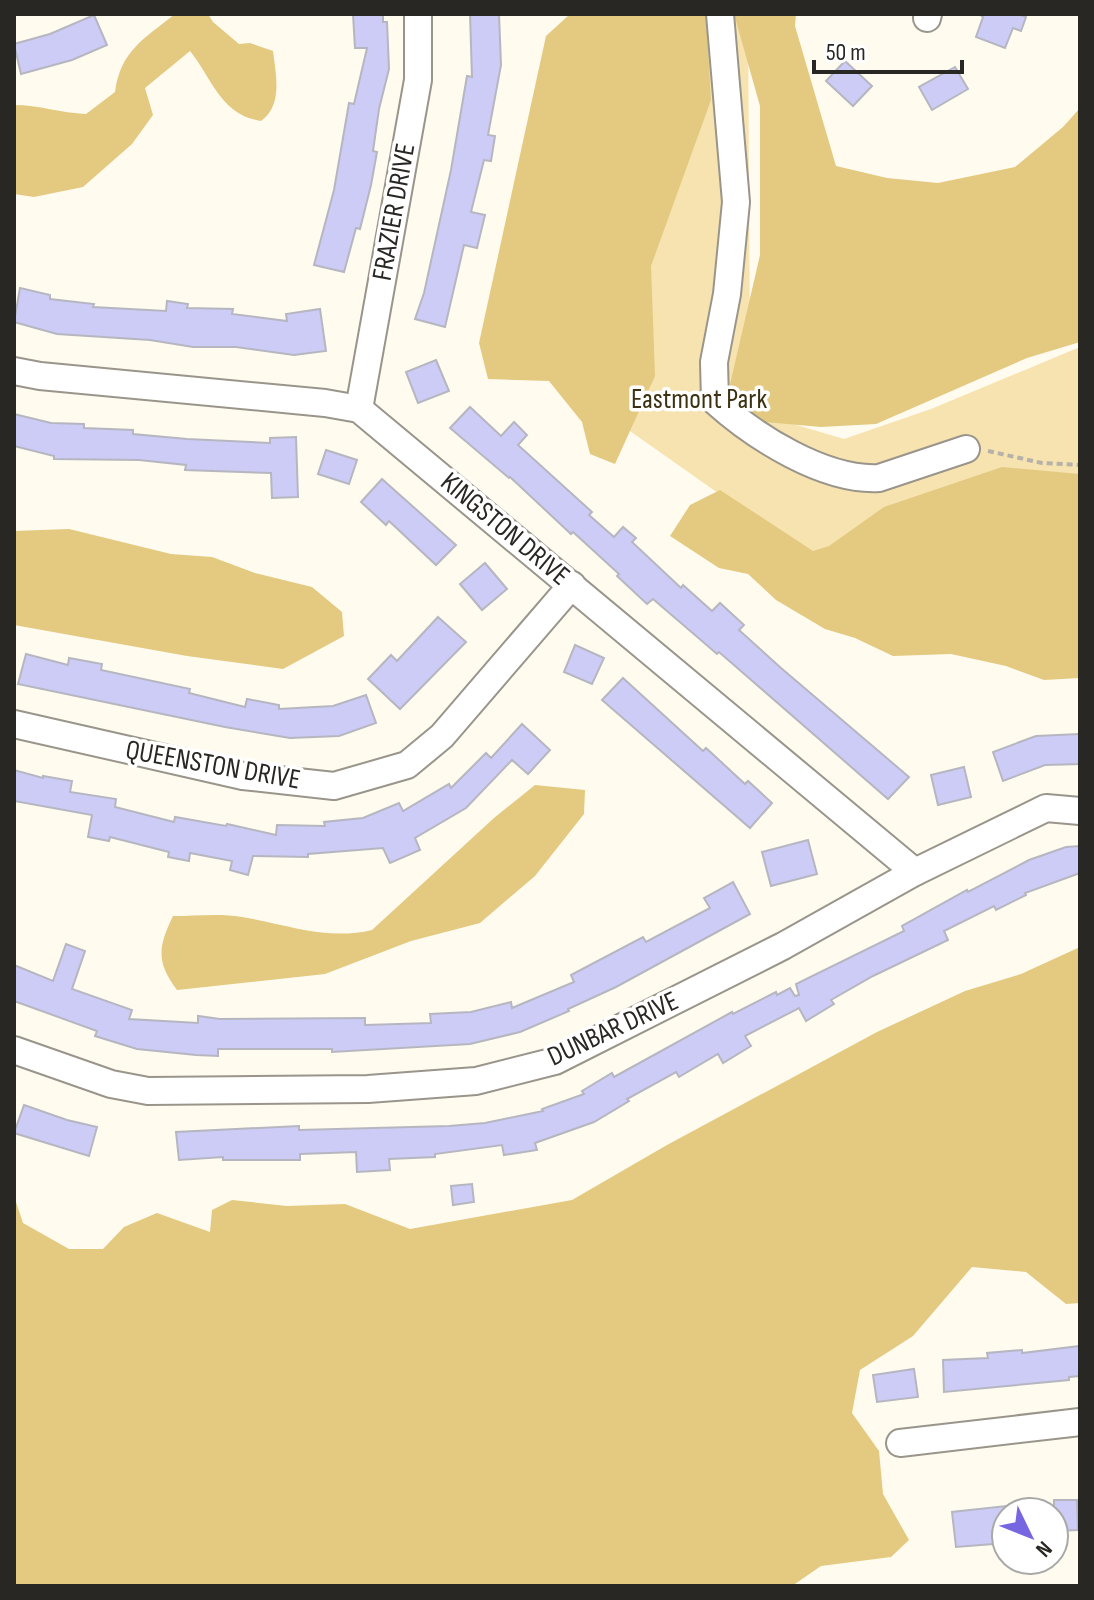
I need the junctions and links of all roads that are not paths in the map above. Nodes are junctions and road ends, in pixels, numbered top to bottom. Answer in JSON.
{"nodes":[{"id":1,"x":418,"y":14,"type":"edge"},
{"id":2,"x":720,"y":14,"type":"edge"},
{"id":3,"x":14,"y":371,"type":"edge"},
{"id":4,"x":359,"y":409,"type":"junction"},
{"id":5,"x":966,"y":449,"type":"road end"},
{"id":6,"x":572,"y":585,"type":"junction"},
{"id":7,"x":14,"y":724,"type":"edge"},
{"id":8,"x":1080,"y":811,"type":"edge"},
{"id":9,"x":915,"y":872,"type":"junction"},
{"id":10,"x":14,"y":1050,"type":"edge"},
{"id":11,"x":1080,"y":1422,"type":"edge"},
{"id":12,"x":900,"y":1443,"type":"dead end"}],
"edges":[{"from":1,"to":4,"type":"street","name":"FRAZIER DRIVE"},
{"from":2,"to":5,"type":"street"},
{"from":3,"to":4,"type":"street"},
{"from":4,"to":6,"type":"street","name":"KINGSTON DRIVE"},
{"from":6,"to":7,"type":"street","name":"QUEENSTON DRIVE"},
{"from":6,"to":9,"type":"street","name":"KINGSTON DRIVE"},
{"from":8,"to":9,"type":"street","name":"DUNBAR DRIVE"},
{"from":9,"to":10,"type":"street","name":"DUNBAR DRIVE"},
{"from":11,"to":12,"type":"street"}]}
